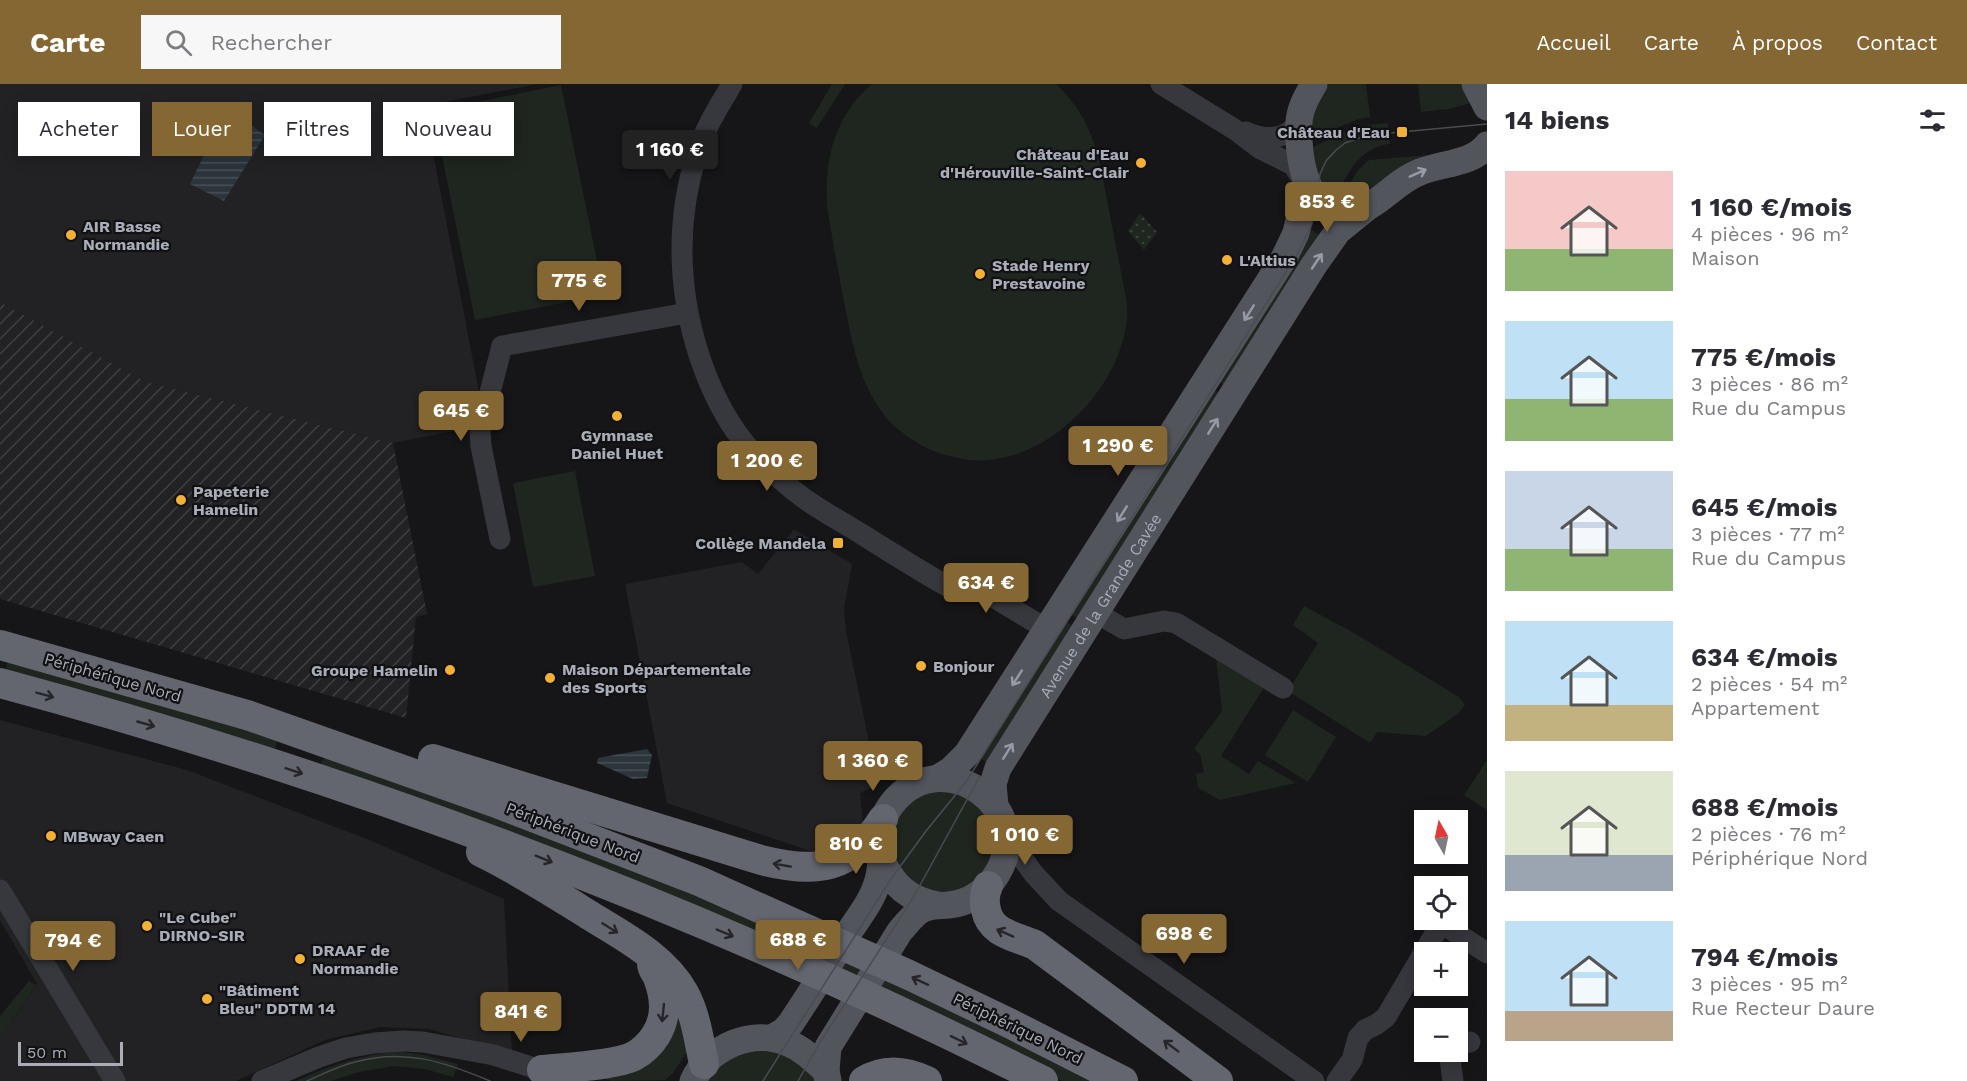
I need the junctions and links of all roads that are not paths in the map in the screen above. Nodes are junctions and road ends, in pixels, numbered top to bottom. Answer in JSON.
{"nodes":[{"id":1,"x":732,"y":84,"type":"edge"},
{"id":2,"x":1161,"y":84,"type":"edge"},
{"id":3,"x":1314,"y":84,"type":"edge"},
{"id":4,"x":1475,"y":84,"type":"edge"},
{"id":5,"x":1487,"y":107,"type":"edge"},
{"id":6,"x":1299,"y":122,"type":"junction"},
{"id":7,"x":1234,"y":129,"type":"junction"},
{"id":8,"x":1487,"y":145,"type":"edge"},
{"id":9,"x":1308,"y":185,"type":"junction"},
{"id":10,"x":1369,"y":206,"type":"junction"},
{"id":11,"x":687,"y":313,"type":"junction"},
{"id":12,"x":500,"y":539,"type":"dead end"},
{"id":13,"x":1095,"y":612,"type":"junction"},
{"id":14,"x":0,"y":628,"type":"edge"},
{"id":15,"x":1048,"y":630,"type":"junction"},
{"id":16,"x":0,"y":645,"type":"edge"},
{"id":17,"x":0,"y":684,"type":"edge"},
{"id":18,"x":1284,"y":688,"type":"dead end"},
{"id":19,"x":336,"y":729,"type":"junction"},
{"id":20,"x":938,"y":778,"type":"junction"},
{"id":21,"x":995,"y":806,"type":"junction"},
{"id":22,"x":410,"y":810,"type":"junction"},
{"id":23,"x":883,"y":819,"type":"junction"},
{"id":24,"x":1006,"y":845,"type":"junction"},
{"id":25,"x":881,"y":858,"type":"junction"},
{"id":26,"x":1033,"y":873,"type":"junction"},
{"id":27,"x":993,"y":880,"type":"junction"},
{"id":28,"x":699,"y":881,"type":"junction"},
{"id":29,"x":0,"y":890,"type":"edge"},
{"id":30,"x":938,"y":905,"type":"junction"},
{"id":31,"x":1437,"y":930,"type":"edge"},
{"id":32,"x":1455,"y":930,"type":"edge"},
{"id":33,"x":1487,"y":953,"type":"edge"},
{"id":34,"x":652,"y":957,"type":"junction"},
{"id":35,"x":772,"y":1038,"type":"junction"},
{"id":36,"x":1450,"y":1062,"type":"edge"},
{"id":37,"x":538,"y":1076,"type":"edge"},
{"id":38,"x":696,"y":1076,"type":"edge"},
{"id":39,"x":827,"y":1076,"type":"edge"},
{"id":40,"x":112,"y":1079,"type":"edge"},
{"id":41,"x":262,"y":1081,"type":"edge"},
{"id":42,"x":573,"y":1081,"type":"edge"},
{"id":43,"x":864,"y":1081,"type":"edge"},
{"id":44,"x":927,"y":1081,"type":"edge"},
{"id":45,"x":1043,"y":1081,"type":"edge"},
{"id":46,"x":1123,"y":1081,"type":"edge"},
{"id":47,"x":1218,"y":1081,"type":"edge"},
{"id":48,"x":1314,"y":1081,"type":"edge"},
{"id":49,"x":1337,"y":1081,"type":"edge"},
{"id":50,"x":1453,"y":1081,"type":"edge"}],
"edges":[{"from":1,"to":11,"type":"street"},
{"from":2,"to":7,"type":"street"},
{"from":3,"to":6,"type":"main road"},
{"from":4,"to":5,"type":"main road"},
{"from":6,"to":7,"type":"street"},
{"from":6,"to":9,"type":"main road"},
{"from":7,"to":9,"type":"street"},
{"from":10,"to":8,"type":"main road","name":"Avenue de la Grande Cavée","one_way":true},
{"from":9,"to":10,"type":"main road"},
{"from":9,"to":15,"type":"main road","one_way":true},
{"from":13,"to":10,"type":"main road","name":"Avenue de la Grande Cavée","one_way":true},
{"from":11,"to":12,"type":"street"},
{"from":11,"to":15,"type":"street"},
{"from":13,"to":18,"type":"street"},
{"from":21,"to":13,"type":"main road","name":"Avenue de la Grande Cavée","one_way":true},
{"from":14,"to":19,"type":"highway"},
{"from":15,"to":20,"type":"main road","one_way":true},
{"from":16,"to":28,"type":"highway","name":"Périphérique Nord"},
{"from":17,"to":22,"type":"highway","one_way":true},
{"from":23,"to":19,"type":"highway","one_way":true},
{"from":19,"to":28,"type":"highway"},
{"from":20,"to":21,"type":"main road"},
{"from":20,"to":23,"type":"main road"},
{"from":21,"to":24,"type":"main road"},
{"from":22,"to":34,"type":"highway","one_way":true},
{"from":22,"to":45,"type":"highway","one_way":true},
{"from":23,"to":25,"type":"main road"},
{"from":24,"to":26,"type":"street"},
{"from":24,"to":27,"type":"main road"},
{"from":25,"to":30,"type":"main road"},
{"from":25,"to":35,"type":"main road"},
{"from":26,"to":27,"type":"street"},
{"from":26,"to":48,"type":"street"},
{"from":27,"to":30,"type":"main road"},
{"from":47,"to":27,"type":"highway","one_way":true},
{"from":46,"to":28,"type":"highway","name":"Périphérique Nord","one_way":true},
{"from":29,"to":40,"type":"street"},
{"from":30,"to":39,"type":"main road"},
{"from":31,"to":49,"type":"street"},
{"from":32,"to":33,"type":"street"},
{"from":34,"to":37,"type":"highway","one_way":true},
{"from":34,"to":38,"type":"highway"},
{"from":35,"to":38,"type":"main road"},
{"from":35,"to":39,"type":"main road"},
{"from":36,"to":50,"type":"street"},
{"from":37,"to":41,"type":"street"},
{"from":37,"to":42,"type":"street"},
{"from":43,"to":44,"type":"highway"}]}
